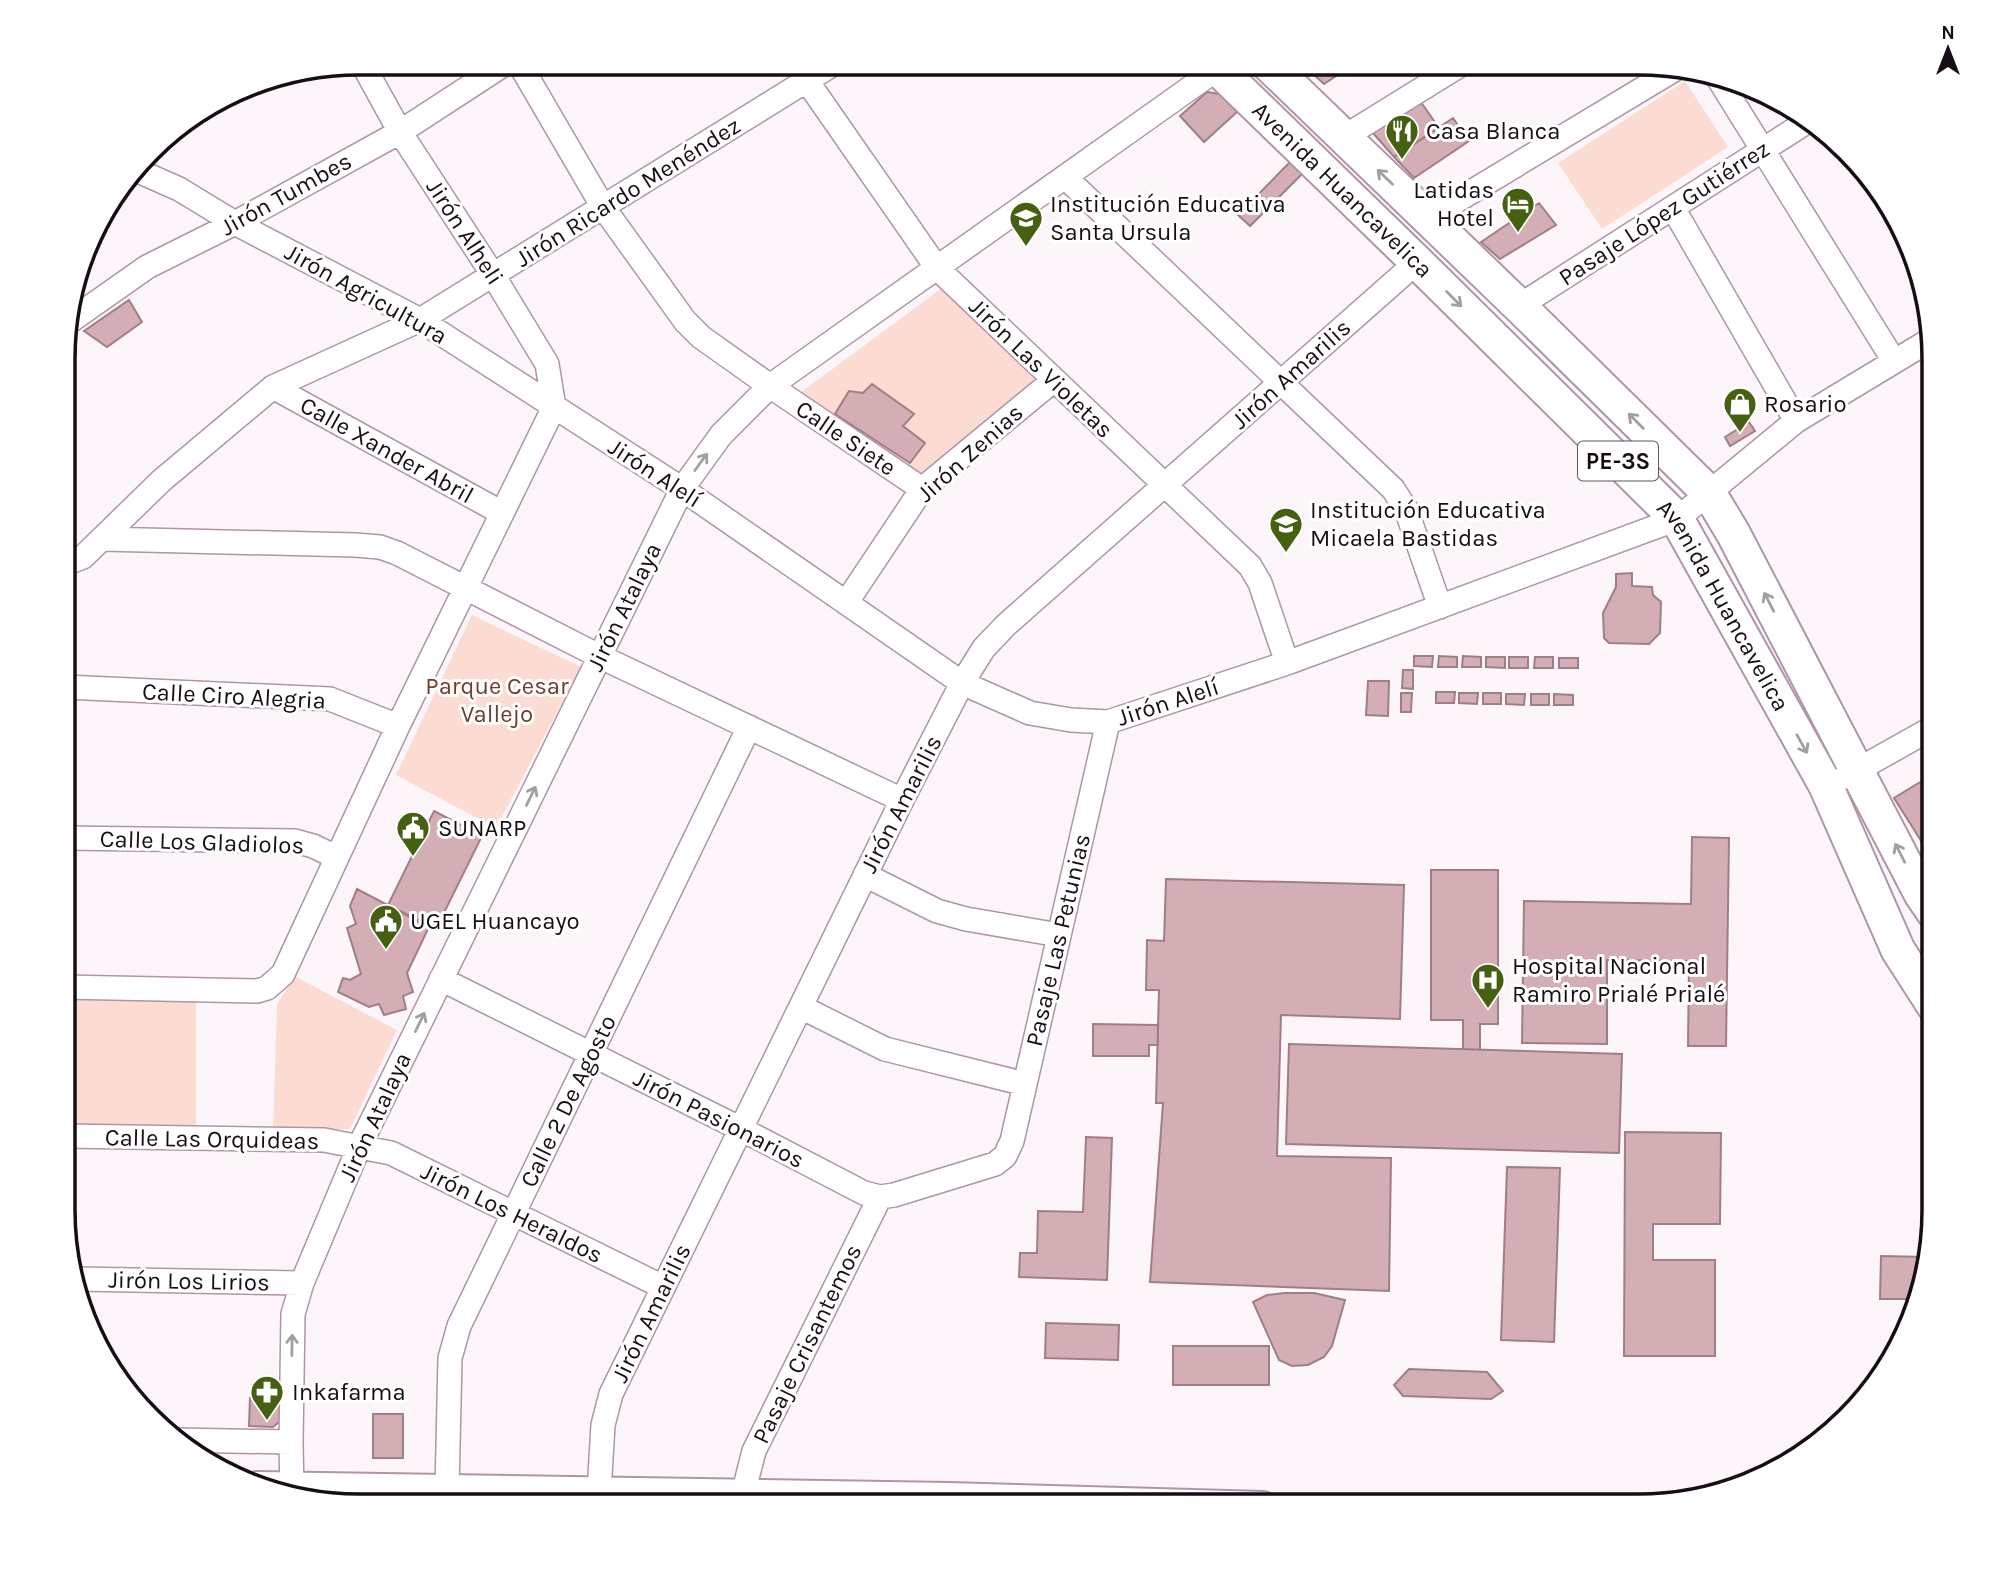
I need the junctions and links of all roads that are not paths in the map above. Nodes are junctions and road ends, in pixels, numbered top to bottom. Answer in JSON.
{"nodes":[{"id":1,"x":369,"y":75,"type":"edge"},
{"id":2,"x":488,"y":75,"type":"edge"},
{"id":3,"x":526,"y":75,"type":"edge"},
{"id":4,"x":798,"y":75,"type":"edge"},
{"id":5,"x":804,"y":75,"type":"edge"},
{"id":6,"x":1205,"y":75,"type":"edge"},
{"id":7,"x":1229,"y":75,"type":"edge"},
{"id":8,"x":1279,"y":75,"type":"edge"},
{"id":9,"x":1444,"y":75,"type":"edge"},
{"id":10,"x":1663,"y":77,"type":"edge"},
{"id":11,"x":1725,"y":89,"type":"edge"},
{"id":12,"x":1800,"y":126,"type":"edge"},
{"id":13,"x":400,"y":132,"type":"junction"},
{"id":14,"x":1344,"y":138,"type":"junction"},
{"id":15,"x":1763,"y":150,"type":"junction"},
{"id":16,"x":144,"y":174,"type":"edge"},
{"id":17,"x":1065,"y":177,"type":"junction"},
{"id":18,"x":603,"y":207,"type":"junction"},
{"id":19,"x":1672,"y":208,"type":"junction"},
{"id":20,"x":1428,"y":218,"type":"junction"},
{"id":21,"x":235,"y":223,"type":"junction"},
{"id":22,"x":1417,"y":262,"type":"junction"},
{"id":23,"x":937,"y":268,"type":"junction"},
{"id":24,"x":494,"y":275,"type":"junction"},
{"id":25,"x":1519,"y":306,"type":"junction"},
{"id":26,"x":79,"y":315,"type":"edge"},
{"id":27,"x":420,"y":320,"type":"junction"},
{"id":28,"x":1921,"y":345,"type":"edge"},
{"id":29,"x":1894,"y":361,"type":"junction"},
{"id":30,"x":1054,"y":380,"type":"junction"},
{"id":31,"x":1281,"y":382,"type":"junction"},
{"id":32,"x":770,"y":386,"type":"junction"},
{"id":33,"x":273,"y":387,"type":"junction"},
{"id":34,"x":554,"y":407,"type":"junction"},
{"id":35,"x":1796,"y":421,"type":"junction"},
{"id":36,"x":1165,"y":485,"type":"junction"},
{"id":37,"x":682,"y":489,"type":"junction"},
{"id":38,"x":922,"y":489,"type":"junction"},
{"id":39,"x":1709,"y":493,"type":"junction"},
{"id":40,"x":502,"y":513,"type":"junction"},
{"id":41,"x":1677,"y":519,"type":"junction"},
{"id":42,"x":102,"y":539,"type":"junction"},
{"id":43,"x":75,"y":560,"type":"edge"},
{"id":44,"x":465,"y":589,"type":"junction"},
{"id":45,"x":846,"y":603,"type":"junction"},
{"id":46,"x":1440,"y":607,"type":"junction"},
{"id":47,"x":1787,"y":636,"type":"junction"},
{"id":48,"x":1752,"y":653,"type":"junction"},
{"id":49,"x":599,"y":656,"type":"junction"},
{"id":50,"x":1287,"y":663,"type":"junction"},
{"id":51,"x":962,"y":683,"type":"junction"},
{"id":52,"x":75,"y":687,"type":"edge"},
{"id":53,"x":1108,"y":722,"type":"junction"},
{"id":54,"x":398,"y":726,"type":"junction"},
{"id":55,"x":749,"y":727,"type":"junction"},
{"id":56,"x":1922,"y":734,"type":"edge"},
{"id":57,"x":1857,"y":771,"type":"junction"},
{"id":58,"x":1826,"y":786,"type":"junction"},
{"id":59,"x":902,"y":800,"type":"junction"},
{"id":60,"x":75,"y":838,"type":"edge"},
{"id":61,"x":337,"y":857,"type":"junction"},
{"id":62,"x":865,"y":875,"type":"junction"},
{"id":63,"x":1922,"y":886,"type":"edge"},
{"id":64,"x":1059,"y":935,"type":"junction"},
{"id":65,"x":441,"y":979,"type":"junction"},
{"id":66,"x":75,"y":987,"type":"edge"},
{"id":67,"x":1922,"y":987,"type":"edge"},
{"id":68,"x":800,"y":1007,"type":"junction"},
{"id":69,"x":591,"y":1054,"type":"junction"},
{"id":70,"x":1026,"y":1084,"type":"junction"},
{"id":71,"x":741,"y":1129,"type":"junction"},
{"id":72,"x":75,"y":1136,"type":"edge"},
{"id":73,"x":359,"y":1146,"type":"junction"},
{"id":74,"x":880,"y":1197,"type":"junction"},
{"id":75,"x":513,"y":1213,"type":"junction"},
{"id":76,"x":84,"y":1279,"type":"edge"},
{"id":77,"x":302,"y":1283,"type":"junction"},
{"id":78,"x":663,"y":1287,"type":"junction"},
{"id":79,"x":193,"y":1440,"type":"edge"},
{"id":80,"x":291,"y":1442,"type":"junction"},
{"id":81,"x":292,"y":1485,"type":"edge"},
{"id":82,"x":447,"y":1489,"type":"junction"},
{"id":83,"x":320,"y":1491,"type":"edge"},
{"id":84,"x":599,"y":1492,"type":"junction"},
{"id":85,"x":743,"y":1494,"type":"joint"}],
"edges":[{"from":1,"to":13,"type":"street","name":"Jirón Alheli"},
{"from":2,"to":13,"type":"street","name":"Jirón Tumbes"},
{"from":3,"to":18,"type":"street","name":"Calle Siete"},
{"from":4,"to":18,"type":"street","name":"Jirón Ricardo Menéndez"},
{"from":5,"to":23,"type":"street","name":"Jirón Las Violetas"},
{"from":6,"to":17,"type":"street","name":"Jirón Atalaya"},
{"from":7,"to":22,"type":"highway","name":"Avenida Huancavelica","number":"PE-3S"},
{"from":8,"to":14,"type":"highway","name":"Avenida Huancavelica","number":"PE-3S"},
{"from":9,"to":14,"type":"street"},
{"from":10,"to":20,"type":"street"},
{"from":11,"to":15,"type":"street"},
{"from":12,"to":15,"type":"street","name":"Pasaje López Gutiérrez"},
{"from":13,"to":21,"type":"street","name":"Jirón Tumbes"},
{"from":13,"to":24,"type":"street","name":"Jirón Alheli"},
{"from":20,"to":14,"type":"highway","name":"Avenida Huancavelica","number":"PE-3S","one_way":true},
{"from":15,"to":19,"type":"street","name":"Pasaje López Gutiérrez"},
{"from":15,"to":29,"type":"street"},
{"from":16,"to":21,"type":"street","name":"Jirón Agricultura"},
{"from":17,"to":23,"type":"street","name":"Jirón Atalaya"},
{"from":17,"to":31,"type":"street"},
{"from":18,"to":24,"type":"street","name":"Jirón Ricardo Menéndez"},
{"from":18,"to":32,"type":"street","name":"Calle Siete"},
{"from":19,"to":25,"type":"street","name":"Pasaje López Gutiérrez"},
{"from":19,"to":35,"type":"street"},
{"from":20,"to":25,"type":"highway","name":"Avenida Huancavelica","number":"PE-3S"},
{"from":21,"to":26,"type":"street","name":"Jirón Tumbes"},
{"from":21,"to":27,"type":"street","name":"Jirón Agricultura"},
{"from":22,"to":31,"type":"street","name":"Jirón Amarilis"},
{"from":22,"to":41,"type":"highway","name":"Avenida Huancavelica","number":"PE-3S","one_way":true},
{"from":23,"to":30,"type":"street","name":"Jirón Las Violetas"},
{"from":23,"to":32,"type":"street","name":"Jirón Atalaya"},
{"from":24,"to":27,"type":"street","name":"Jirón Ricardo Menéndez"},
{"from":24,"to":34,"type":"street","name":"Jirón Alheli"},
{"from":39,"to":25,"type":"highway","name":"Avenida Huancavelica","number":"PE-3S","one_way":true},
{"from":27,"to":33,"type":"street","name":"Jirón Ricardo Menéndez"},
{"from":27,"to":34,"type":"street","name":"Jirón Agricultura"},
{"from":28,"to":29,"type":"street","name":"Jirón Alelí"},
{"from":29,"to":35,"type":"street","name":"Jirón Alelí"},
{"from":30,"to":36,"type":"street","name":"Jirón Las Violetas"},
{"from":30,"to":38,"type":"street","name":"Jirón Zenias"},
{"from":31,"to":36,"type":"street","name":"Jirón Amarilis"},
{"from":31,"to":46,"type":"street"},
{"from":37,"to":32,"type":"street","name":"Jirón Atalaya","one_way":true},
{"from":32,"to":38,"type":"street","name":"Calle Siete"},
{"from":33,"to":40,"type":"street","name":"Calle Xander Abril"},
{"from":33,"to":42,"type":"street","name":"Jirón Ricardo Menéndez"},
{"from":34,"to":37,"type":"street","name":"Jirón Alelí"},
{"from":34,"to":40,"type":"street"},
{"from":35,"to":39,"type":"street","name":"Jirón Alelí"},
{"from":36,"to":50,"type":"street","name":"Jirón Las Violetas"},
{"from":36,"to":51,"type":"street","name":"Jirón Amarilis"},
{"from":37,"to":45,"type":"street","name":"Jirón Alelí"},
{"from":37,"to":49,"type":"street","name":"Jirón Atalaya"},
{"from":38,"to":45,"type":"street","name":"Jirón Zenias"},
{"from":39,"to":41,"type":"street","name":"Jirón Alelí"},
{"from":47,"to":39,"type":"highway","name":"Avenida Huancavelica","number":"PE-3S","one_way":true},
{"from":40,"to":44,"type":"street"},
{"from":41,"to":46,"type":"street","name":"Jirón Alelí"},
{"from":41,"to":48,"type":"highway","name":"Avenida Huancavelica","number":"PE-3S"},
{"from":42,"to":43,"type":"street","name":"Jirón Ricardo Menéndez"},
{"from":42,"to":44,"type":"street"},
{"from":44,"to":49,"type":"street"},
{"from":44,"to":54,"type":"street"},
{"from":45,"to":51,"type":"street","name":"Jirón Alelí"},
{"from":46,"to":50,"type":"street","name":"Jirón Alelí"},
{"from":47,"to":48,"type":"highway"},
{"from":47,"to":57,"type":"highway","name":"Avenida Huancavelica","number":"PE-3S"},
{"from":48,"to":58,"type":"highway","name":"Avenida Huancavelica","number":"PE-3S","one_way":true},
{"from":49,"to":55,"type":"street"},
{"from":65,"to":49,"type":"street","name":"Jirón Atalaya","one_way":true},
{"from":50,"to":53,"type":"street","name":"Jirón Alelí"},
{"from":51,"to":53,"type":"street","name":"Jirón Alelí"},
{"from":51,"to":59,"type":"street","name":"Jirón Amarilis"},
{"from":52,"to":54,"type":"street","name":"Calle Ciro Alegria"},
{"from":53,"to":64,"type":"street","name":"Pasaje Las Petunias"},
{"from":54,"to":61,"type":"street"},
{"from":55,"to":59,"type":"street"},
{"from":55,"to":69,"type":"street","name":"Calle 2 De Agosto"},
{"from":56,"to":57,"type":"street"},
{"from":57,"to":58,"type":"street"},
{"from":63,"to":57,"type":"highway","name":"Avenida Huancavelica","number":"PE-3S","one_way":true},
{"from":58,"to":67,"type":"highway","name":"Avenida Huancavelica","number":"PE-3S"},
{"from":59,"to":62,"type":"street","name":"Jirón Amarilis"},
{"from":60,"to":61,"type":"street","name":"Calle Los Gladiolos"},
{"from":61,"to":66,"type":"street"},
{"from":62,"to":64,"type":"street"},
{"from":62,"to":68,"type":"street","name":"Jirón Amarilis"},
{"from":64,"to":70,"type":"street","name":"Pasaje Las Petunias"},
{"from":65,"to":69,"type":"street","name":"Jirón Pasionarios"},
{"from":73,"to":65,"type":"street","name":"Jirón Atalaya","one_way":true},
{"from":68,"to":70,"type":"street"},
{"from":68,"to":71,"type":"street","name":"Jirón Amarilis"},
{"from":69,"to":71,"type":"street","name":"Jirón Pasionarios"},
{"from":69,"to":75,"type":"street","name":"Calle 2 De Agosto"},
{"from":70,"to":74,"type":"street","name":"Pasaje Las Petunias"},
{"from":71,"to":74,"type":"street","name":"Jirón Pasionarios"},
{"from":71,"to":78,"type":"street","name":"Jirón Amarilis"},
{"from":72,"to":73,"type":"street","name":"Calle Las Orquideas"},
{"from":73,"to":75,"type":"street","name":"Jirón Los Heraldos"},
{"from":73,"to":77,"type":"street","name":"Jirón Atalaya"},
{"from":74,"to":85,"type":"street","name":"Pasaje Crisantemos"},
{"from":75,"to":78,"type":"street","name":"Jirón Los Heraldos"},
{"from":75,"to":82,"type":"street","name":"Calle 2 De Agosto"},
{"from":76,"to":77,"type":"street","name":"Jirón Los Lirios"},
{"from":80,"to":77,"type":"street","name":"Jirón Atalaya","one_way":true},
{"from":78,"to":84,"type":"street","name":"Jirón Amarilis"},
{"from":79,"to":80,"type":"street"},
{"from":80,"to":81,"type":"street","name":"Jirón Atalaya"},
{"from":82,"to":83,"type":"main road"},
{"from":82,"to":84,"type":"main road"},
{"from":84,"to":85,"type":"main road"}]}
